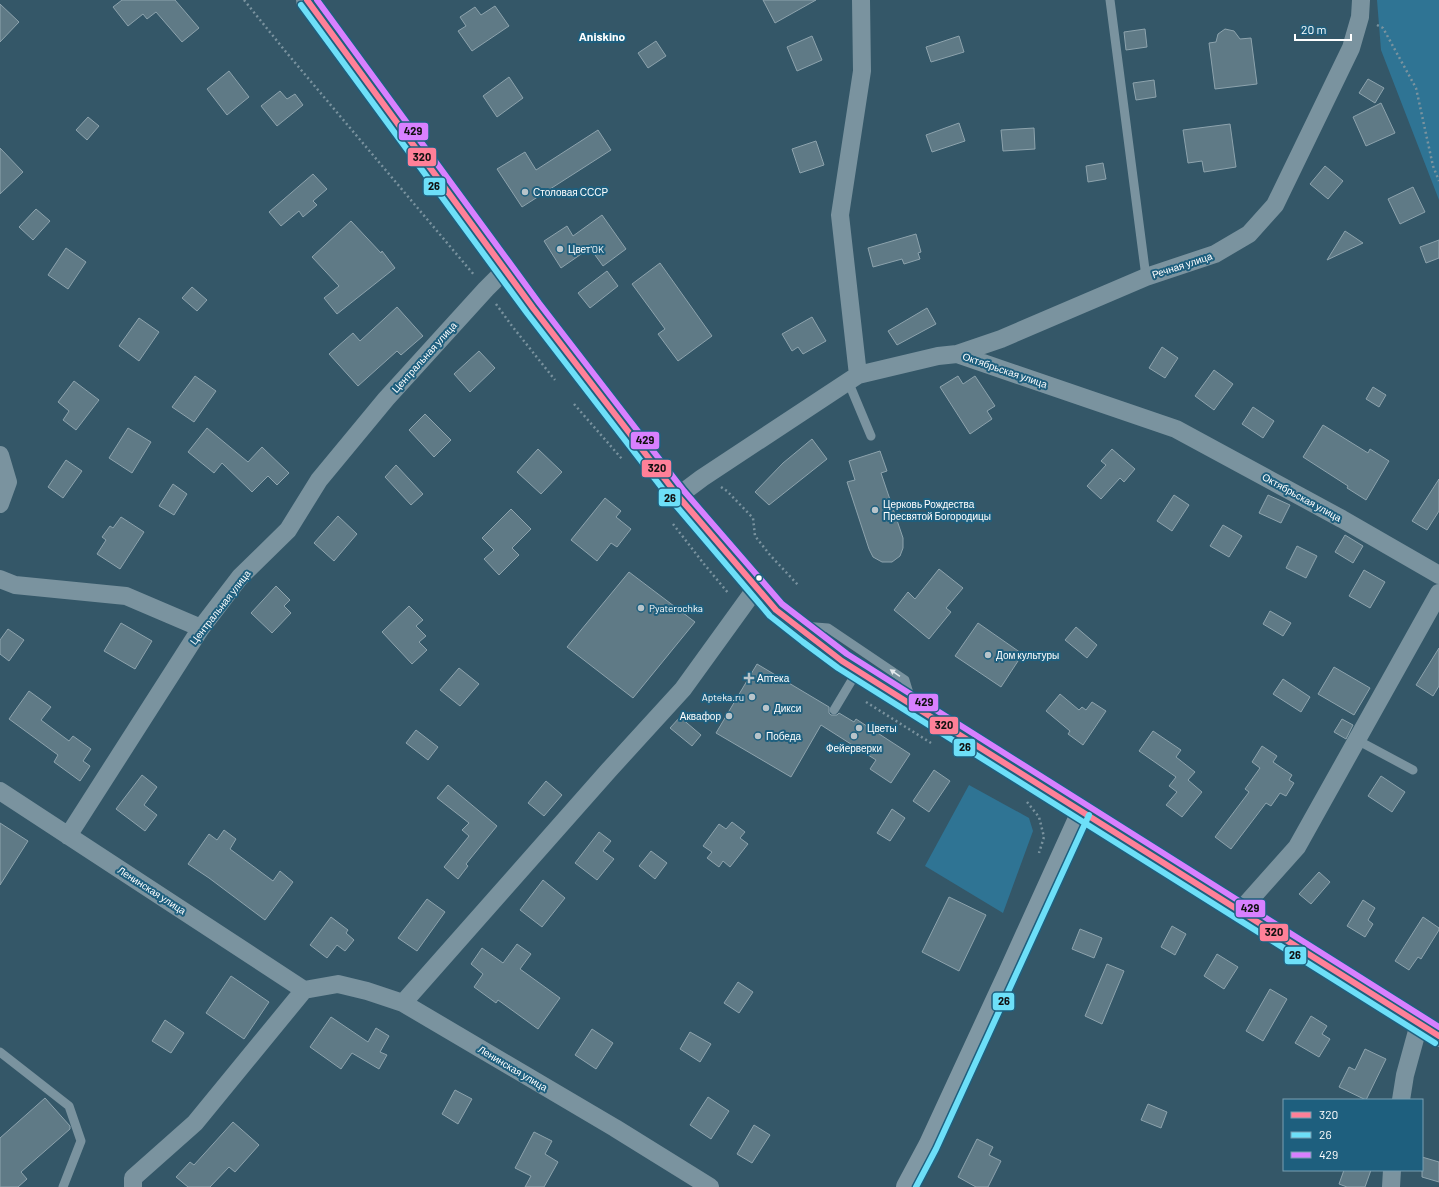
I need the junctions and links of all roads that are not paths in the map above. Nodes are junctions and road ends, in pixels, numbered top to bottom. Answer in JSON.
{"nodes":[{"id":1,"x":307,"y":0,"type":"edge"},
{"id":2,"x":862,"y":0,"type":"edge"},
{"id":3,"x":1110,"y":0,"type":"edge"},
{"id":4,"x":1361,"y":9,"type":"edge"},
{"id":5,"x":505,"y":270,"type":"junction"},
{"id":6,"x":1146,"y":277,"type":"junction"},
{"id":7,"x":957,"y":354,"type":"junction"},
{"id":8,"x":853,"y":378,"type":"junction"},
{"id":9,"x":871,"y":436,"type":"dead end"},
{"id":10,"x":0,"y":455,"type":"edge"},
{"id":11,"x":678,"y":496,"type":"junction"},
{"id":12,"x":0,"y":504,"type":"edge"},
{"id":13,"x":1439,"y":574,"type":"edge"},
{"id":14,"x":0,"y":579,"type":"edge"},
{"id":15,"x":756,"y":588,"type":"junction"},
{"id":16,"x":1439,"y":593,"type":"edge"},
{"id":17,"x":794,"y":625,"type":"junction"},
{"id":18,"x":201,"y":628,"type":"junction"},
{"id":19,"x":858,"y":670,"type":"junction"},
{"id":20,"x":913,"y":705,"type":"junction"},
{"id":21,"x":834,"y":710,"type":"dead end"},
{"id":22,"x":1357,"y":740,"type":"junction"},
{"id":23,"x":1413,"y":770,"type":"dead end"},
{"id":24,"x":0,"y":791,"type":"edge"},
{"id":25,"x":1082,"y":812,"type":"junction"},
{"id":26,"x":68,"y":836,"type":"junction"},
{"id":27,"x":1240,"y":911,"type":"junction"},
{"id":28,"x":304,"y":990,"type":"junction"},
{"id":29,"x":403,"y":1003,"type":"junction"},
{"id":30,"x":1420,"y":1024,"type":"junction"},
{"id":31,"x":1439,"y":1036,"type":"edge"},
{"id":32,"x":0,"y":1052,"type":"edge"},
{"id":33,"x":1401,"y":1099,"type":"edge"},
{"id":34,"x":1392,"y":1171,"type":"edge"},
{"id":35,"x":63,"y":1187,"type":"edge"},
{"id":36,"x":133,"y":1187,"type":"edge"},
{"id":37,"x":710,"y":1187,"type":"edge"},
{"id":38,"x":907,"y":1187,"type":"edge"},
{"id":39,"x":1391,"y":1187,"type":"edge"}],
"edges":[{"from":1,"to":5,"type":"main road"},
{"from":2,"to":8,"type":"street"},
{"from":3,"to":6,"type":"lane"},
{"from":4,"to":6,"type":"street","name":"Речная улица"},
{"from":5,"to":11,"type":"main road"},
{"from":5,"to":18,"type":"street","name":"Центральная улица"},
{"from":6,"to":7,"type":"street","name":"Речная улица"},
{"from":7,"to":8,"type":"street","name":"Октябрьская улица"},
{"from":7,"to":13,"type":"street","name":"Октябрьская улица"},
{"from":8,"to":9,"type":"lane"},
{"from":8,"to":11,"type":"street"},
{"from":10,"to":12,"type":"street"},
{"from":11,"to":15,"type":"main road"},
{"from":14,"to":18,"type":"street"},
{"from":15,"to":17,"type":"main road"},
{"from":15,"to":29,"type":"street"},
{"from":16,"to":22,"type":"street"},
{"from":17,"to":19,"type":"main road"},
{"from":20,"to":17,"type":"lane","one_way":true},
{"from":18,"to":26,"type":"street","name":"Центральная улица"},
{"from":19,"to":20,"type":"main road"},
{"from":19,"to":21,"type":"lane"},
{"from":20,"to":25,"type":"main road"},
{"from":22,"to":23,"type":"lane"},
{"from":22,"to":27,"type":"street"},
{"from":24,"to":26,"type":"street","name":"Ленинская улица"},
{"from":25,"to":27,"type":"main road"},
{"from":25,"to":38,"type":"main road"},
{"from":26,"to":28,"type":"street","name":"Ленинская улица"},
{"from":27,"to":30,"type":"main road"},
{"from":28,"to":29,"type":"street","name":"Ленинская улица"},
{"from":28,"to":36,"type":"street"},
{"from":29,"to":37,"type":"street","name":"Ленинская улица"},
{"from":30,"to":31,"type":"main road"},
{"from":30,"to":33,"type":"street"},
{"from":32,"to":35,"type":"lane"},
{"from":34,"to":39,"type":"street"}]}
